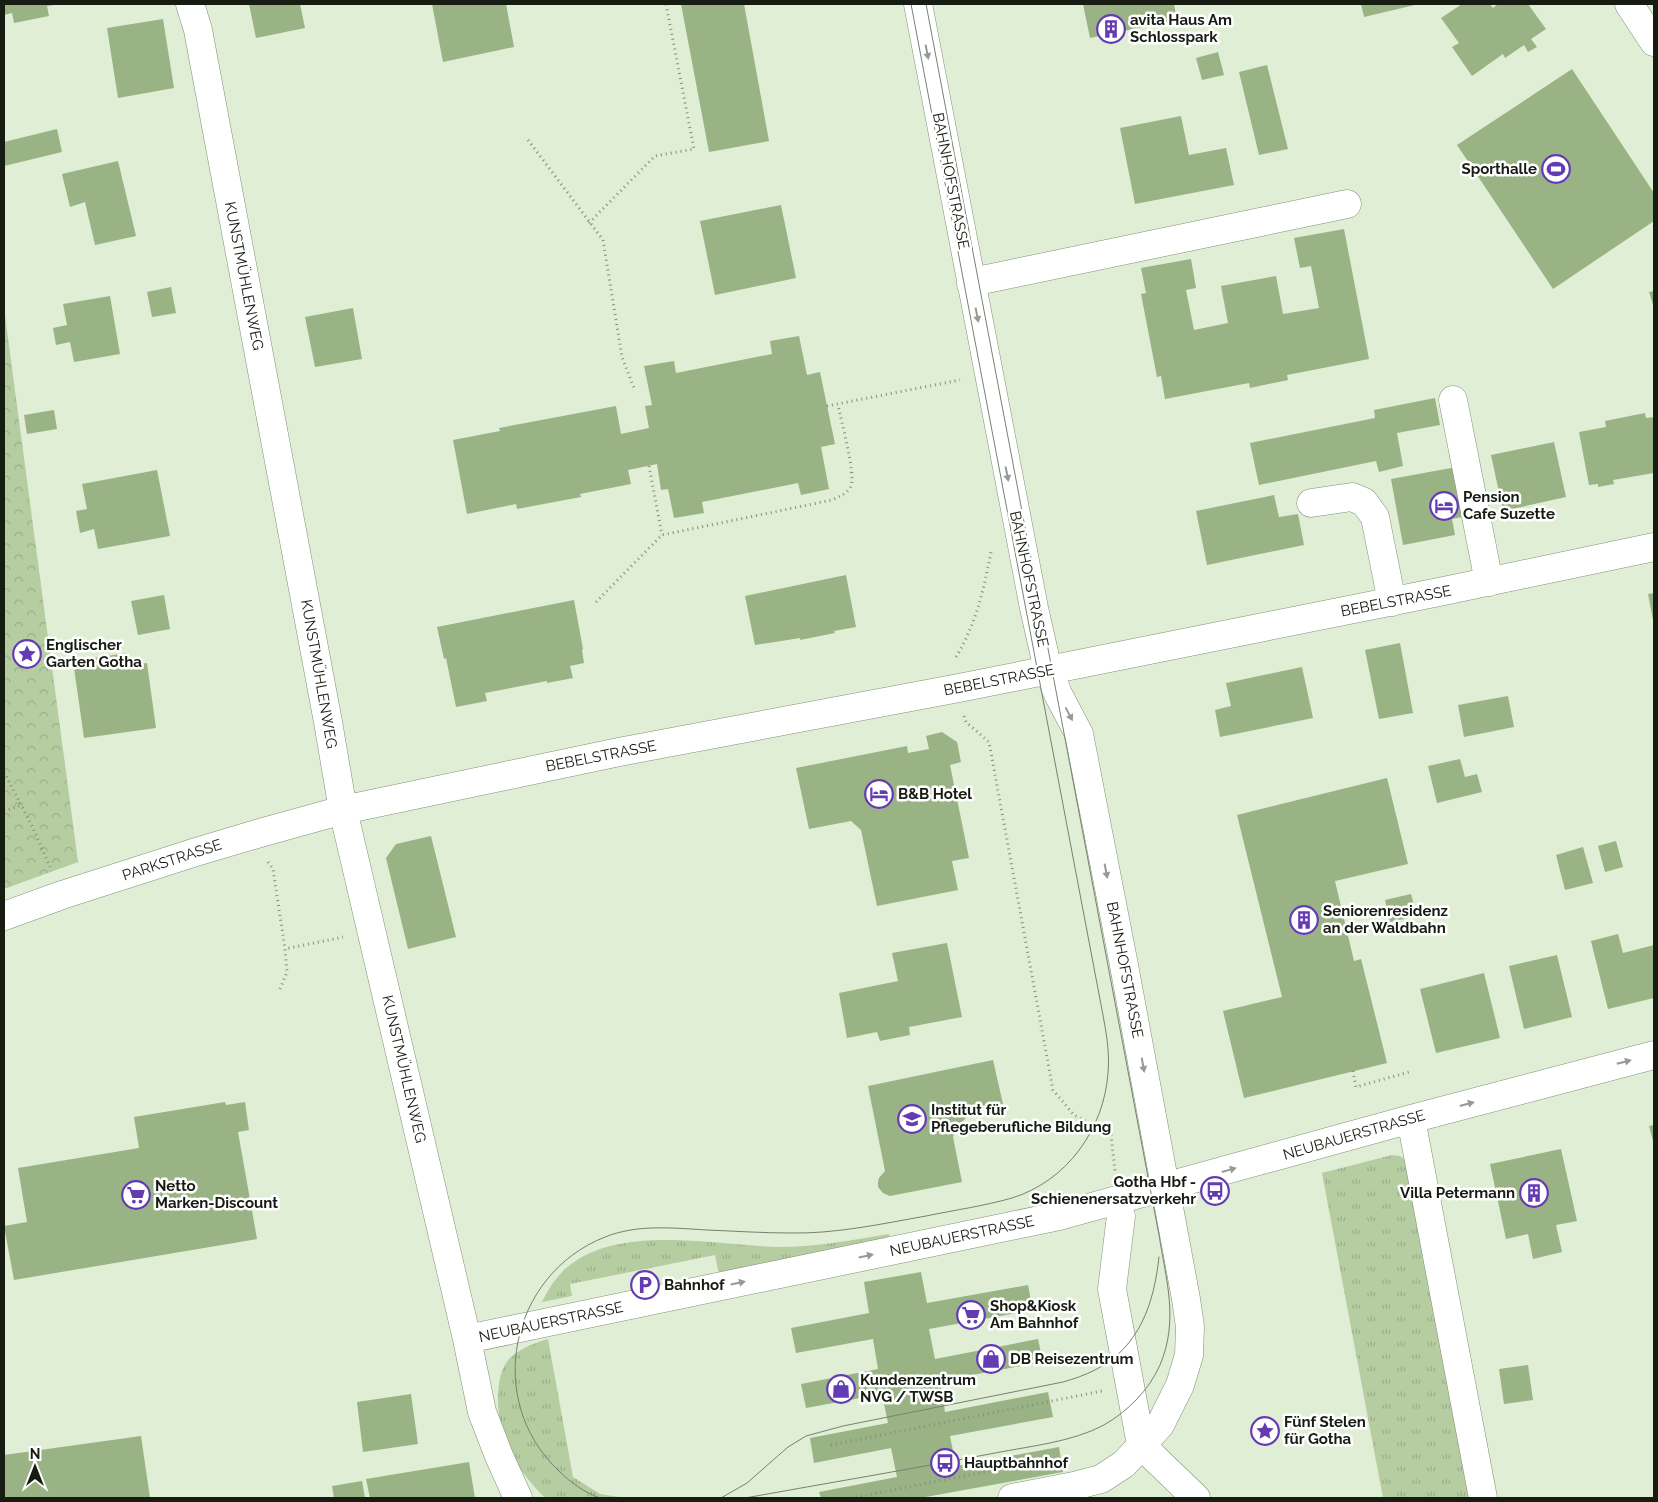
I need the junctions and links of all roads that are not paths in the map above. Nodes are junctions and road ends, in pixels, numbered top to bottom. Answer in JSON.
{"nodes":[{"id":1,"x":190,"y":4,"type":"edge"},
{"id":2,"x":918,"y":4,"type":"edge"},
{"id":3,"x":1629,"y":4,"type":"edge"},
{"id":4,"x":1654,"y":42,"type":"edge"},
{"id":5,"x":1347,"y":204,"type":"dead end"},
{"id":6,"x":971,"y":284,"type":"junction"},
{"id":7,"x":1453,"y":400,"type":"dead end"},
{"id":8,"x":1311,"y":503,"type":"dead end"},
{"id":9,"x":1654,"y":548,"type":"edge"},
{"id":10,"x":1489,"y":582,"type":"junction"},
{"id":11,"x":1392,"y":602,"type":"junction"},
{"id":12,"x":1048,"y":670,"type":"junction"},
{"id":13,"x":343,"y":810,"type":"junction"},
{"id":14,"x":4,"y":916,"type":"edge"},
{"id":15,"x":1654,"y":1055,"type":"edge"},
{"id":16,"x":1411,"y":1119,"type":"junction"},
{"id":17,"x":1165,"y":1188,"type":"junction"},
{"id":18,"x":1120,"y":1209,"type":"junction"},
{"id":19,"x":467,"y":1339,"type":"junction"},
{"id":20,"x":1141,"y":1445,"type":"junction"},
{"id":21,"x":518,"y":1498,"type":"edge"},
{"id":22,"x":1012,"y":1498,"type":"edge"},
{"id":23,"x":1196,"y":1498,"type":"edge"},
{"id":24,"x":1483,"y":1498,"type":"edge"}],
"edges":[{"from":1,"to":13,"type":"street","name":"KUNSTMÜHLENWEG"},
{"from":2,"to":6,"type":"street","name":"BAHNHOFSTRASSE","one_way":true},
{"from":3,"to":4,"type":"street"},
{"from":5,"to":6,"type":"street"},
{"from":6,"to":12,"type":"street","name":"BAHNHOFSTRASSE","one_way":true},
{"from":7,"to":10,"type":"street"},
{"from":8,"to":11,"type":"street"},
{"from":9,"to":10,"type":"street","name":"BEBELSTRASSE"},
{"from":10,"to":11,"type":"street","name":"BEBELSTRASSE"},
{"from":11,"to":12,"type":"street","name":"BEBELSTRASSE"},
{"from":12,"to":13,"type":"street","name":"BEBELSTRASSE"},
{"from":12,"to":17,"type":"street","name":"BAHNHOFSTRASSE","one_way":true},
{"from":13,"to":14,"type":"street","name":"PARKSTRASSE"},
{"from":13,"to":19,"type":"street","name":"KUNSTMÜHLENWEG"},
{"from":16,"to":15,"type":"street","name":"NEUBAUERSTRASSE","one_way":true},
{"from":17,"to":16,"type":"street","name":"NEUBAUERSTRASSE","one_way":true},
{"from":16,"to":24,"type":"street"},
{"from":17,"to":18,"type":"street","name":"NEUBAUERSTRASSE"},
{"from":17,"to":20,"type":"street","name":"BAHNHOFSTRASSE"},
{"from":19,"to":18,"type":"street","name":"NEUBAUERSTRASSE","one_way":true},
{"from":18,"to":20,"type":"street"},
{"from":19,"to":21,"type":"street","name":"KUNSTMÜHLENWEG"},
{"from":20,"to":22,"type":"street","name":"BAHNHOFSTRASSE"},
{"from":20,"to":23,"type":"street"}]}
